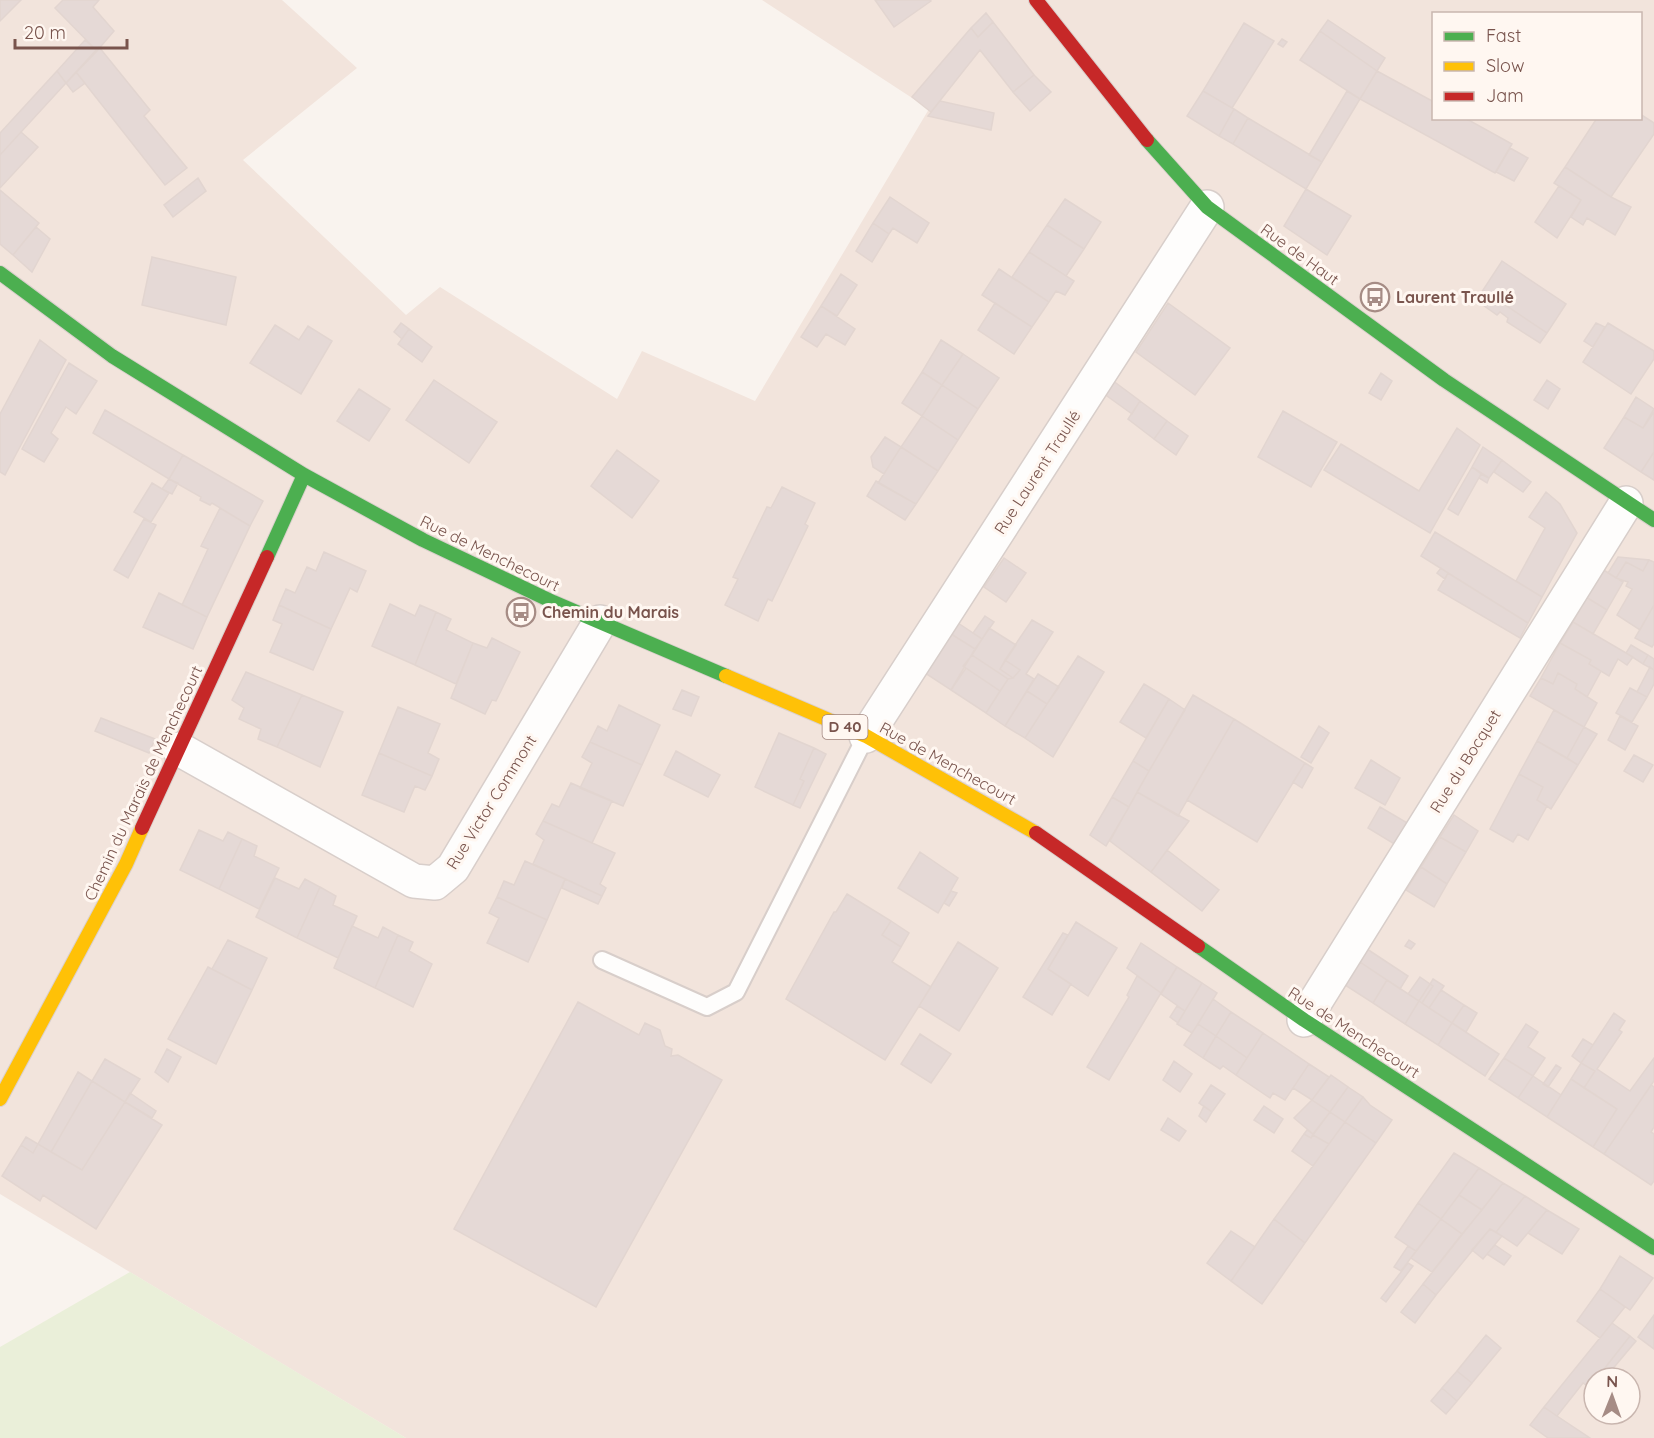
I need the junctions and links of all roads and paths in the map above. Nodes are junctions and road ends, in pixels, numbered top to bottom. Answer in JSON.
{"nodes":[{"id":1,"x":1036,"y":0,"type":"edge"},
{"id":2,"x":1207,"y":207,"type":"junction"},
{"id":3,"x":0,"y":273,"type":"edge"},
{"id":4,"x":304,"y":475,"type":"junction"},
{"id":5,"x":1626,"y":503,"type":"junction"},
{"id":6,"x":1654,"y":520,"type":"edge"},
{"id":7,"x":600,"y":622,"type":"junction"},
{"id":8,"x":867,"y":736,"type":"junction"},
{"id":9,"x":179,"y":749,"type":"junction"},
{"id":10,"x":602,"y":960,"type":"dead end"},
{"id":11,"x":1304,"y":1020,"type":"junction"},
{"id":12,"x":0,"y":1099,"type":"edge"},
{"id":13,"x":1654,"y":1248,"type":"edge"}],
"edges":[{"from":1,"to":2,"type":"main road","name":"Rue de Haut"},
{"from":2,"to":5,"type":"main road","name":"Rue de Haut"},
{"from":2,"to":8,"type":"street","name":"Rue Laurent Traullé"},
{"from":3,"to":4,"type":"main road","name":"Rue de Menchecourt","number":"D 40"},
{"from":4,"to":7,"type":"main road","name":"Rue de Menchecourt","number":"D 40"},
{"from":4,"to":9,"type":"main road","name":"Chemin du Marais de Menchecourt"},
{"from":5,"to":6,"type":"main road","name":"Rue de Haut"},
{"from":5,"to":11,"type":"street","name":"Rue du Bocquet"},
{"from":7,"to":8,"type":"main road","name":"Rue de Menchecourt","number":"D 40"},
{"from":7,"to":9,"type":"street","name":"Rue Victor Commont"},
{"from":8,"to":10,"type":"lane"},
{"from":8,"to":11,"type":"main road","name":"Rue de Menchecourt","number":"D 40"},
{"from":9,"to":12,"type":"main road","name":"Chemin du Marais de Menchecourt"},
{"from":11,"to":13,"type":"main road","name":"Rue de Menchecourt","number":"D 40"}]}
